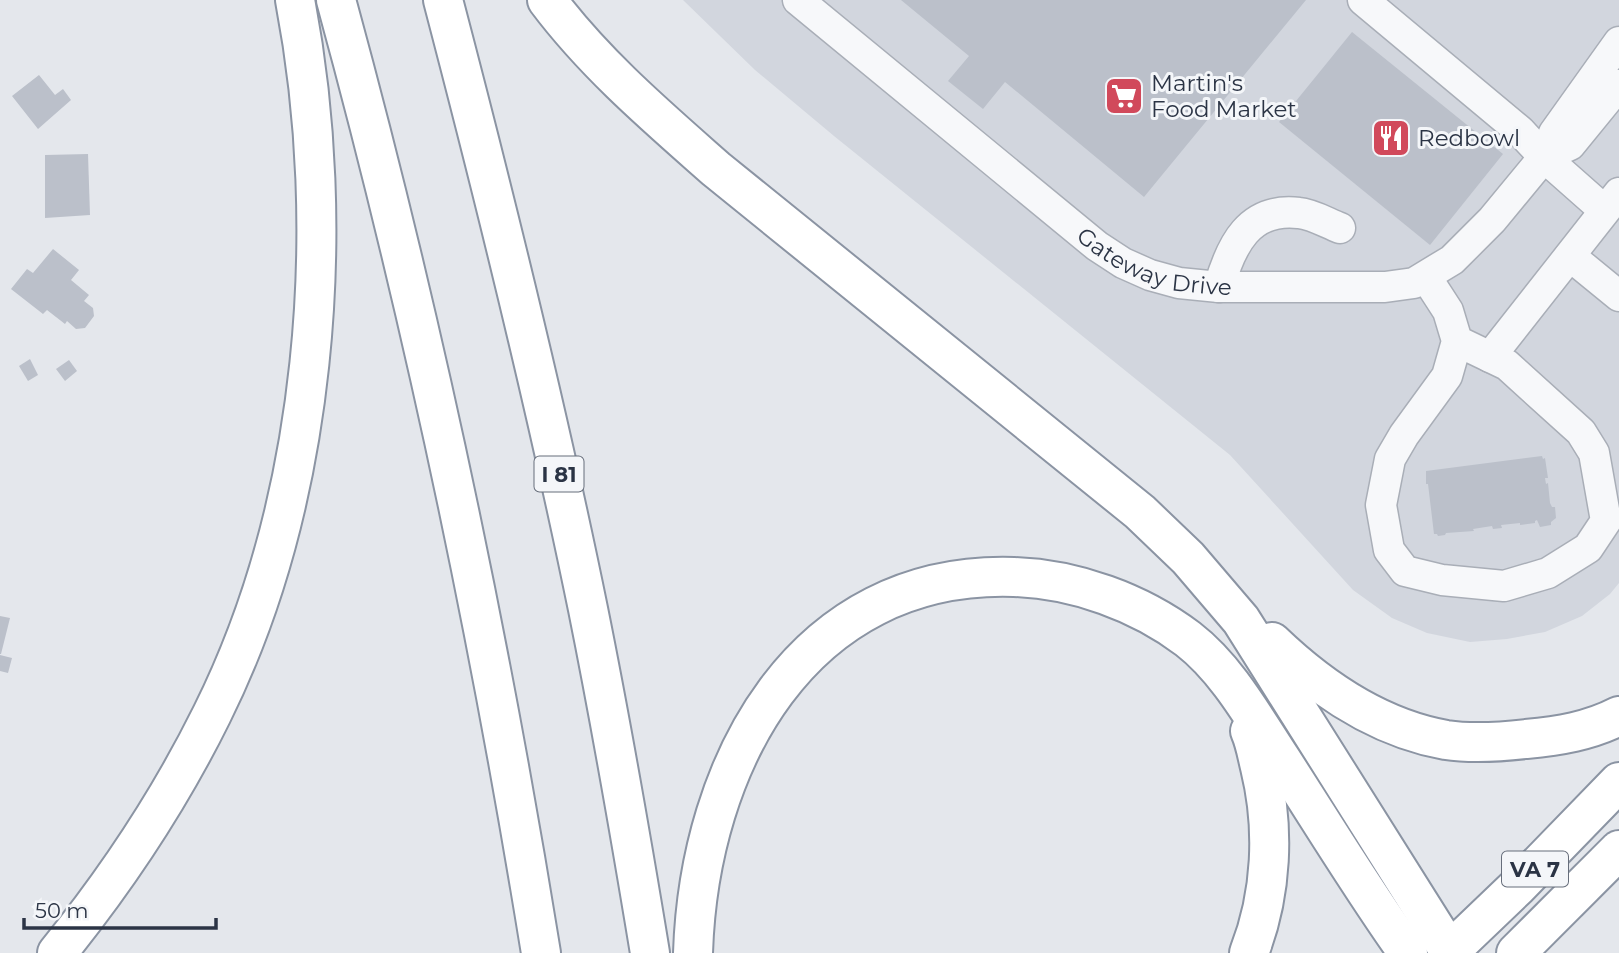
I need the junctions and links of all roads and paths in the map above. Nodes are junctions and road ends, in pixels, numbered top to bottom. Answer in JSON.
{"nodes":[{"id":1,"x":295,"y":0,"type":"edge"},
{"id":2,"x":336,"y":0,"type":"edge"},
{"id":3,"x":443,"y":0,"type":"edge"},
{"id":4,"x":547,"y":0,"type":"edge"},
{"id":5,"x":798,"y":0,"type":"edge"},
{"id":6,"x":1363,"y":0,"type":"edge"},
{"id":7,"x":1619,"y":42,"type":"edge"},
{"id":8,"x":1619,"y":85,"type":"edge"},
{"id":9,"x":1544,"y":157,"type":"junction"},
{"id":10,"x":1612,"y":202,"type":"edge"},
{"id":11,"x":1340,"y":228,"type":"dead end"},
{"id":12,"x":1570,"y":256,"type":"junction"},
{"id":13,"x":1426,"y":277,"type":"junction"},
{"id":14,"x":1219,"y":287,"type":"junction"},
{"id":15,"x":1619,"y":296,"type":"edge"},
{"id":16,"x":1457,"y":341,"type":"junction"},
{"id":17,"x":1490,"y":357,"type":"junction"},
{"id":18,"x":1214,"y":587,"type":"junction"},
{"id":19,"x":1221,"y":672,"type":"junction"},
{"id":20,"x":1619,"y":716,"type":"edge"},
{"id":21,"x":1619,"y":782,"type":"edge"},
{"id":22,"x":1619,"y":850,"type":"edge"},
{"id":23,"x":57,"y":953,"type":"edge"},
{"id":24,"x":541,"y":953,"type":"edge"},
{"id":25,"x":650,"y":953,"type":"edge"},
{"id":26,"x":693,"y":953,"type":"edge"},
{"id":27,"x":1249,"y":953,"type":"edge"},
{"id":28,"x":1408,"y":953,"type":"edge"},
{"id":29,"x":1449,"y":953,"type":"edge"},
{"id":30,"x":1516,"y":953,"type":"edge"}],
"edges":[{"from":1,"to":23,"type":"highway"},
{"from":2,"to":24,"type":"highway"},
{"from":3,"to":25,"type":"highway","number":"I 81"},
{"from":4,"to":18,"type":"highway"},
{"from":5,"to":14,"type":"street","name":"Gateway Drive"},
{"from":6,"to":9,"type":"street"},
{"from":7,"to":9,"type":"street","name":"Gateway Drive"},
{"from":8,"to":9,"type":"street","name":"Gateway Drive"},
{"from":9,"to":10,"type":"street"},
{"from":9,"to":13,"type":"street","name":"Gateway Drive"},
{"from":10,"to":12,"type":"street"},
{"from":11,"to":14,"type":"street"},
{"from":12,"to":15,"type":"street"},
{"from":12,"to":17,"type":"street"},
{"from":13,"to":14,"type":"street","name":"Gateway Drive"},
{"from":13,"to":16,"type":"street"},
{"from":16,"to":17,"type":"street"},
{"from":16,"to":17,"type":"street"},
{"from":18,"to":20,"type":"highway"},
{"from":18,"to":29,"type":"highway"},
{"from":19,"to":26,"type":"highway"},
{"from":19,"to":27,"type":"highway"},
{"from":19,"to":28,"type":"highway"},
{"from":21,"to":29,"type":"highway","number":"VA 7"},
{"from":22,"to":30,"type":"highway","number":"VA 7"}]}
